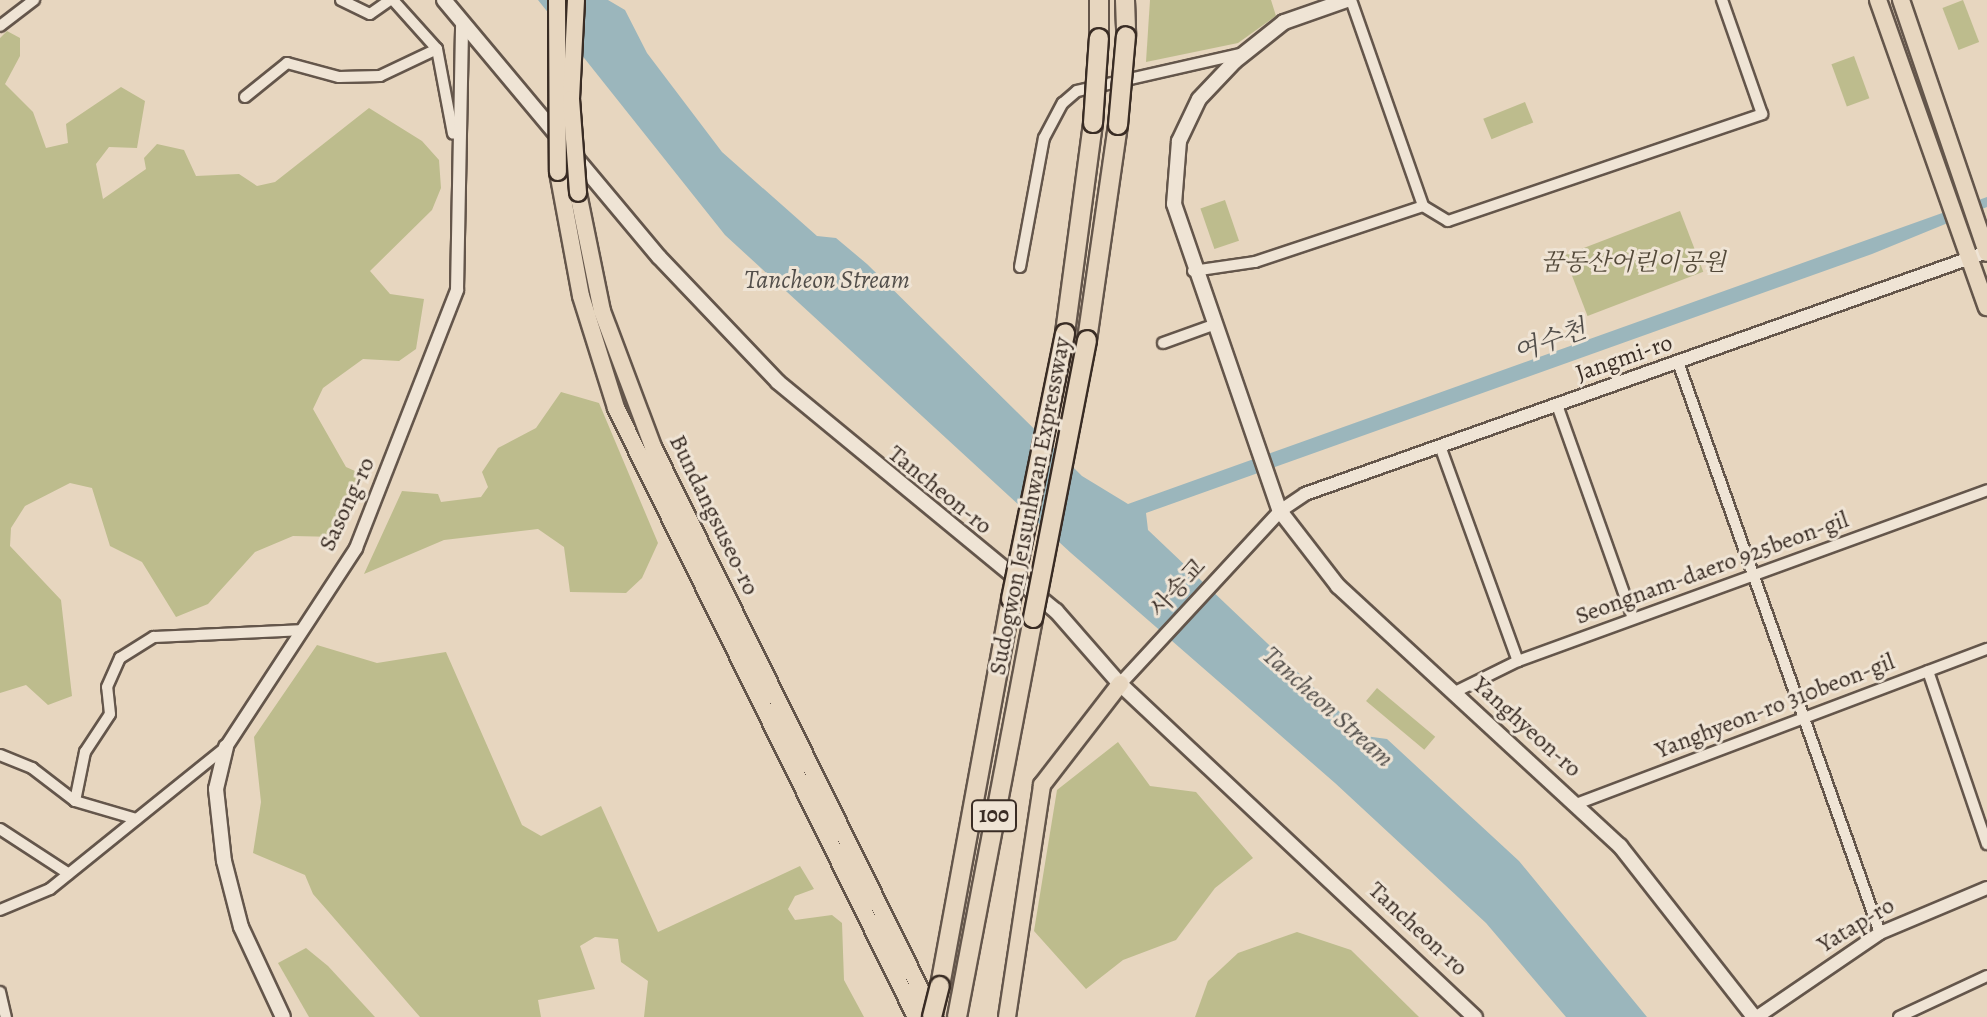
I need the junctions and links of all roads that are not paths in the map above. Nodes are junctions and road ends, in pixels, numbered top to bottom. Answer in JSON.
{"nodes":[{"id":1,"x":34,"y":0,"type":"edge"},
{"id":2,"x":341,"y":0,"type":"edge"},
{"id":3,"x":391,"y":0,"type":"edge"},
{"id":4,"x":444,"y":0,"type":"edge"},
{"id":5,"x":557,"y":0,"type":"edge"},
{"id":6,"x":576,"y":0,"type":"edge"},
{"id":7,"x":1099,"y":0,"type":"edge"},
{"id":8,"x":1125,"y":0,"type":"edge"},
{"id":9,"x":1349,"y":0,"type":"edge"},
{"id":10,"x":1722,"y":0,"type":"edge"},
{"id":11,"x":1878,"y":0,"type":"edge"},
{"id":12,"x":1901,"y":0,"type":"edge"},
{"id":13,"x":462,"y":24,"type":"junction"},
{"id":14,"x":0,"y":26,"type":"edge"},
{"id":15,"x":437,"y":49,"type":"junction"},
{"id":16,"x":1246,"y":53,"type":"junction"},
{"id":17,"x":245,"y":97,"type":"dead end"},
{"id":18,"x":453,"y":134,"type":"dead end"},
{"id":19,"x":1423,"y":206,"type":"junction"},
{"id":20,"x":1987,"y":253,"type":"edge"},
{"id":21,"x":1969,"y":258,"type":"junction"},
{"id":22,"x":1020,"y":267,"type":"dead end"},
{"id":23,"x":1193,"y":271,"type":"junction"},
{"id":24,"x":1987,"y":307,"type":"edge"},
{"id":25,"x":1213,"y":325,"type":"junction"},
{"id":26,"x":1163,"y":343,"type":"dead end"},
{"id":27,"x":1678,"y":362,"type":"junction"},
{"id":28,"x":1557,"y":405,"type":"junction"},
{"id":29,"x":1440,"y":446,"type":"junction"},
{"id":30,"x":1987,"y":490,"type":"edge"},
{"id":31,"x":1280,"y":511,"type":"junction"},
{"id":32,"x":1755,"y":571,"type":"junction"},
{"id":33,"x":1633,"y":618,"type":"junction"},
{"id":34,"x":300,"y":630,"type":"junction"},
{"id":35,"x":1987,"y":649,"type":"edge"},
{"id":36,"x":1518,"y":661,"type":"junction"},
{"id":37,"x":1928,"y":671,"type":"junction"},
{"id":38,"x":1120,"y":684,"type":"junction"},
{"id":39,"x":1455,"y":692,"type":"junction"},
{"id":40,"x":1803,"y":713,"type":"junction"},
{"id":41,"x":226,"y":747,"type":"junction"},
{"id":42,"x":0,"y":755,"type":"edge"},
{"id":43,"x":75,"y":801,"type":"junction"},
{"id":44,"x":1579,"y":803,"type":"junction"},
{"id":45,"x":136,"y":819,"type":"junction"},
{"id":46,"x":0,"y":829,"type":"edge"},
{"id":47,"x":1987,"y":844,"type":"edge"},
{"id":48,"x":69,"y":874,"type":"junction"},
{"id":49,"x":1987,"y":888,"type":"edge"},
{"id":50,"x":0,"y":910,"type":"edge"},
{"id":51,"x":1880,"y":933,"type":"junction"},
{"id":52,"x":1987,"y":976,"type":"edge"},
{"id":53,"x":0,"y":992,"type":"edge"},
{"id":54,"x":957,"y":1016,"type":"edge"},
{"id":55,"x":6,"y":1017,"type":"edge"},
{"id":56,"x":283,"y":1017,"type":"edge"},
{"id":57,"x":916,"y":1017,"type":"edge"},
{"id":58,"x":933,"y":1017,"type":"edge"},
{"id":59,"x":1007,"y":1017,"type":"edge"},
{"id":60,"x":1475,"y":1017,"type":"edge"},
{"id":61,"x":1755,"y":1017,"type":"edge"},
{"id":62,"x":1899,"y":1017,"type":"edge"}],
"edges":[{"from":1,"to":14,"type":"street"},
{"from":2,"to":3,"type":"street"},
{"from":3,"to":15,"type":"street"},
{"from":4,"to":13,"type":"main road","name":"Tancheon-ro"},
{"from":5,"to":57,"type":"main road","name":"Bundangsuseo-ro","bridge":true},
{"from":6,"to":58,"type":"main road","name":"Bundangsuseo-ro","bridge":true},
{"from":7,"to":58,"type":"highway","name":"Sudogwon Je1sunhwan Expressway","number":"100","bridge":true},
{"from":8,"to":54,"type":"highway","name":"Sudogwon Je1sunhwan Expressway","number":"100","bridge":true},
{"from":9,"to":16,"type":"main road"},
{"from":9,"to":19,"type":"street"},
{"from":10,"to":19,"type":"street"},
{"from":11,"to":21,"type":"main road"},
{"from":12,"to":20,"type":"main road"},
{"from":13,"to":34,"type":"street","name":"Sasong-ro"},
{"from":13,"to":38,"type":"main road","name":"Tancheon-ro"},
{"from":15,"to":17,"type":"street"},
{"from":15,"to":18,"type":"street"},
{"from":16,"to":22,"type":"street"},
{"from":16,"to":23,"type":"main road"},
{"from":19,"to":23,"type":"street"},
{"from":20,"to":21,"type":"street","name":"Jangmi-ro"},
{"from":21,"to":24,"type":"main road"},
{"from":21,"to":27,"type":"street","name":"Jangmi-ro"},
{"from":23,"to":25,"type":"main road"},
{"from":25,"to":26,"type":"street"},
{"from":25,"to":31,"type":"main road","name":"Yanghyeon-ro"},
{"from":27,"to":28,"type":"street","name":"Jangmi-ro"},
{"from":27,"to":32,"type":"street"},
{"from":28,"to":29,"type":"street","name":"Jangmi-ro"},
{"from":28,"to":33,"type":"street"},
{"from":29,"to":31,"type":"street","name":"Jangmi-ro"},
{"from":29,"to":36,"type":"street"},
{"from":30,"to":32,"type":"street","name":"Seongnam-daero 925beon-gil"},
{"from":31,"to":38,"type":"street","name":"사송교"},
{"from":31,"to":39,"type":"main road","name":"Yanghyeon-ro"},
{"from":32,"to":33,"type":"street","name":"Seongnam-daero 925beon-gil"},
{"from":32,"to":40,"type":"street"},
{"from":33,"to":36,"type":"street","name":"Seongnam-daero 925beon-gil"},
{"from":34,"to":41,"type":"street","name":"Sasong-ro"},
{"from":34,"to":43,"type":"street"},
{"from":35,"to":37,"type":"street","name":"Yanghyeon-ro 310beon-gil"},
{"from":36,"to":39,"type":"street","name":"Seongnam-daero 925beon-gil"},
{"from":37,"to":40,"type":"street","name":"Yanghyeon-ro 310beon-gil"},
{"from":37,"to":47,"type":"street"},
{"from":38,"to":59,"type":"main road"},
{"from":38,"to":60,"type":"main road","name":"Tancheon-ro"},
{"from":39,"to":44,"type":"main road","name":"Yanghyeon-ro"},
{"from":40,"to":44,"type":"street","name":"Yanghyeon-ro 310beon-gil"},
{"from":40,"to":51,"type":"street"},
{"from":41,"to":45,"type":"street","name":"Sasong-ro"},
{"from":41,"to":56,"type":"main road"},
{"from":42,"to":43,"type":"street"},
{"from":43,"to":45,"type":"street"},
{"from":44,"to":61,"type":"main road","name":"Yanghyeon-ro"},
{"from":45,"to":48,"type":"street","name":"Sasong-ro"},
{"from":46,"to":48,"type":"street"},
{"from":48,"to":50,"type":"street","name":"Sasong-ro"},
{"from":49,"to":51,"type":"street","name":"Yatap-ro"},
{"from":51,"to":61,"type":"street","name":"Yatap-ro"},
{"from":52,"to":62,"type":"street"},
{"from":53,"to":55,"type":"street"}]}
